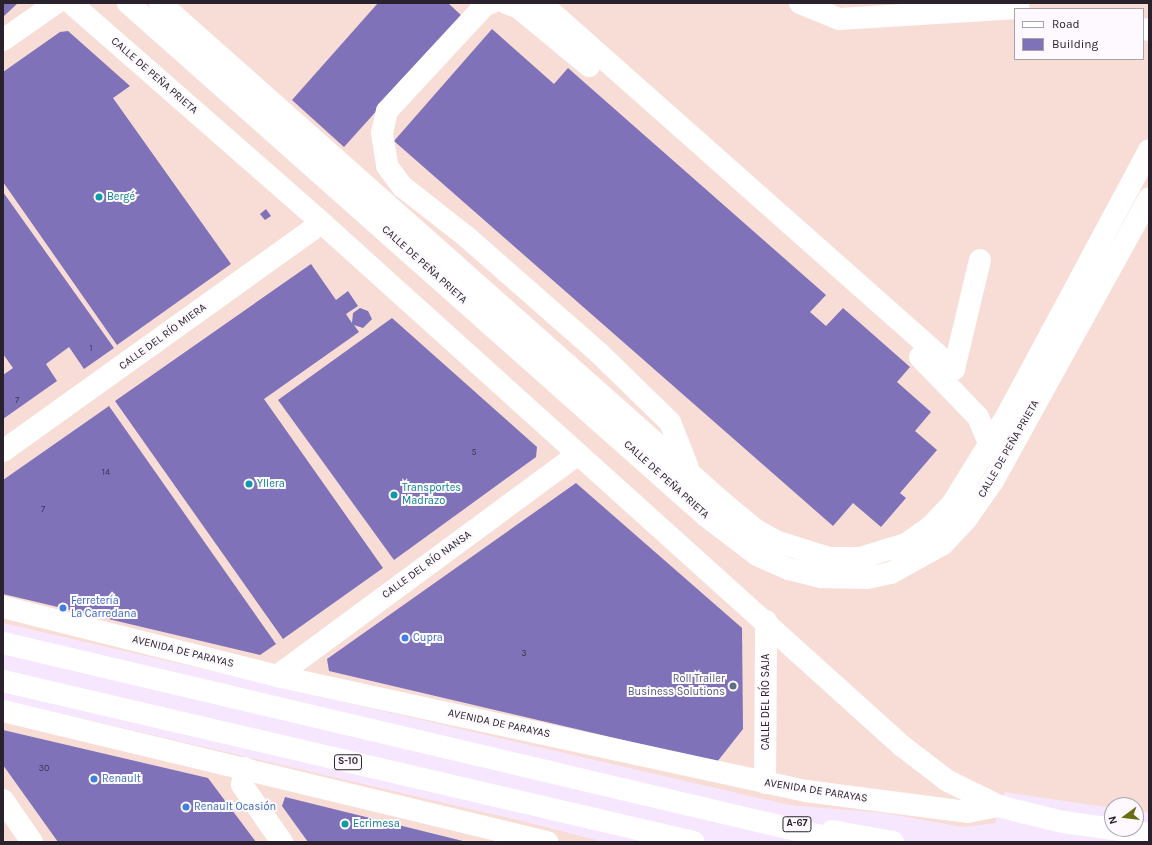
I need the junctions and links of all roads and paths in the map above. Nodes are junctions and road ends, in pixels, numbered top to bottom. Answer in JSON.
{"nodes":[{"id":1,"x":56,"y":3,"type":"edge"},
{"id":2,"x":71,"y":3,"type":"edge"},
{"id":3,"x":128,"y":3,"type":"edge"},
{"id":4,"x":160,"y":3,"type":"edge"},
{"id":5,"x":491,"y":3,"type":"edge"},
{"id":6,"x":506,"y":3,"type":"edge"},
{"id":7,"x":541,"y":3,"type":"edge"},
{"id":8,"x":800,"y":3,"type":"edge"},
{"id":9,"x":997,"y":3,"type":"edge"},
{"id":10,"x":1016,"y":8,"type":"edge"},
{"id":11,"x":1014,"y":9,"type":"edge"},
{"id":12,"x":3,"y":40,"type":"edge"},
{"id":13,"x":1149,"y":150,"type":"edge"},
{"id":14,"x":403,"y":187,"type":"junction"},
{"id":15,"x":1149,"y":198,"type":"edge"},
{"id":16,"x":388,"y":204,"type":"junction"},
{"id":17,"x":322,"y":223,"type":"junction"},
{"id":18,"x":980,"y":260,"type":"dead end"},
{"id":19,"x":670,"y":422,"type":"junction"},
{"id":20,"x":649,"y":436,"type":"junction"},
{"id":21,"x":990,"y":445,"type":"junction"},
{"id":22,"x":3,"y":451,"type":"edge"},
{"id":23,"x":578,"y":454,"type":"junction"},
{"id":24,"x":689,"y":472,"type":"junction"},
{"id":25,"x":3,"y":607,"type":"edge"},
{"id":26,"x":766,"y":621,"type":"junction"},
{"id":27,"x":3,"y":643,"type":"edge"},
{"id":28,"x":277,"y":676,"type":"junction"},
{"id":29,"x":3,"y":681,"type":"edge"},
{"id":30,"x":3,"y":711,"type":"edge"},
{"id":31,"x":245,"y":768,"type":"junction"},
{"id":32,"x":765,"y":783,"type":"junction"},
{"id":33,"x":3,"y":800,"type":"edge"},
{"id":34,"x":701,"y":806,"type":"junction"},
{"id":35,"x":999,"y":806,"type":"junction"},
{"id":36,"x":1149,"y":834,"type":"edge"},
{"id":37,"x":32,"y":842,"type":"edge"},
{"id":38,"x":282,"y":842,"type":"edge"},
{"id":39,"x":547,"y":842,"type":"edge"},
{"id":40,"x":692,"y":842,"type":"edge"},
{"id":41,"x":847,"y":842,"type":"edge"},
{"id":42,"x":893,"y":842,"type":"edge"}],
"edges":[{"from":1,"to":12,"type":"main road"},
{"from":2,"to":17,"type":"main road","name":"CALLE DE PEÑA PRIETA"},
{"from":3,"to":15,"type":"main road","name":"CALLE DE PEÑA PRIETA"},
{"from":4,"to":16,"type":"main road","name":"CALLE DE PEÑA PRIETA"},
{"from":5,"to":14,"type":"main road"},
{"from":6,"to":21,"type":"main road"},
{"from":7,"to":18,"type":"main road"},
{"from":8,"to":11,"type":"main road"},
{"from":9,"to":10,"type":"main road"},
{"from":13,"to":21,"type":"main road","name":"CALLE DE PEÑA PRIETA"},
{"from":14,"to":16,"type":"main road"},
{"from":14,"to":19,"type":"main road"},
{"from":16,"to":20,"type":"main road","name":"CALLE DE PEÑA PRIETA"},
{"from":17,"to":22,"type":"main road","name":"CALLE DEL RÍO MIERA"},
{"from":17,"to":23,"type":"main road","name":"CALLE DE PEÑA PRIETA"},
{"from":19,"to":20,"type":"main road"},
{"from":19,"to":24,"type":"main road"},
{"from":20,"to":24,"type":"main road","name":"CALLE DE PEÑA PRIETA"},
{"from":21,"to":24,"type":"main road","name":"CALLE DE PEÑA PRIETA"},
{"from":23,"to":26,"type":"main road","name":"CALLE DE PEÑA PRIETA"},
{"from":23,"to":28,"type":"main road","name":"CALLE DEL RÍO NANSA"},
{"from":25,"to":28,"type":"main road","name":"AVENIDA DE PARAYAS"},
{"from":26,"to":32,"type":"main road","name":"CALLE DEL RÍO SAJA"},
{"from":26,"to":35,"type":"main road","name":"CALLE DE PEÑA PRIETA"},
{"from":27,"to":34,"type":"main road"},
{"from":28,"to":32,"type":"main road","name":"AVENIDA DE PARAYAS"},
{"from":29,"to":40,"type":"main road","number":"S-10"},
{"from":30,"to":31,"type":"main road"},
{"from":31,"to":38,"type":"main road"},
{"from":31,"to":39,"type":"main road"},
{"from":32,"to":35,"type":"main road","name":"AVENIDA DE PARAYAS"},
{"from":33,"to":37,"type":"main road"},
{"from":34,"to":41,"type":"main road"},
{"from":34,"to":42,"type":"main road","number":"A-67"},
{"from":35,"to":36,"type":"main road"}]}
